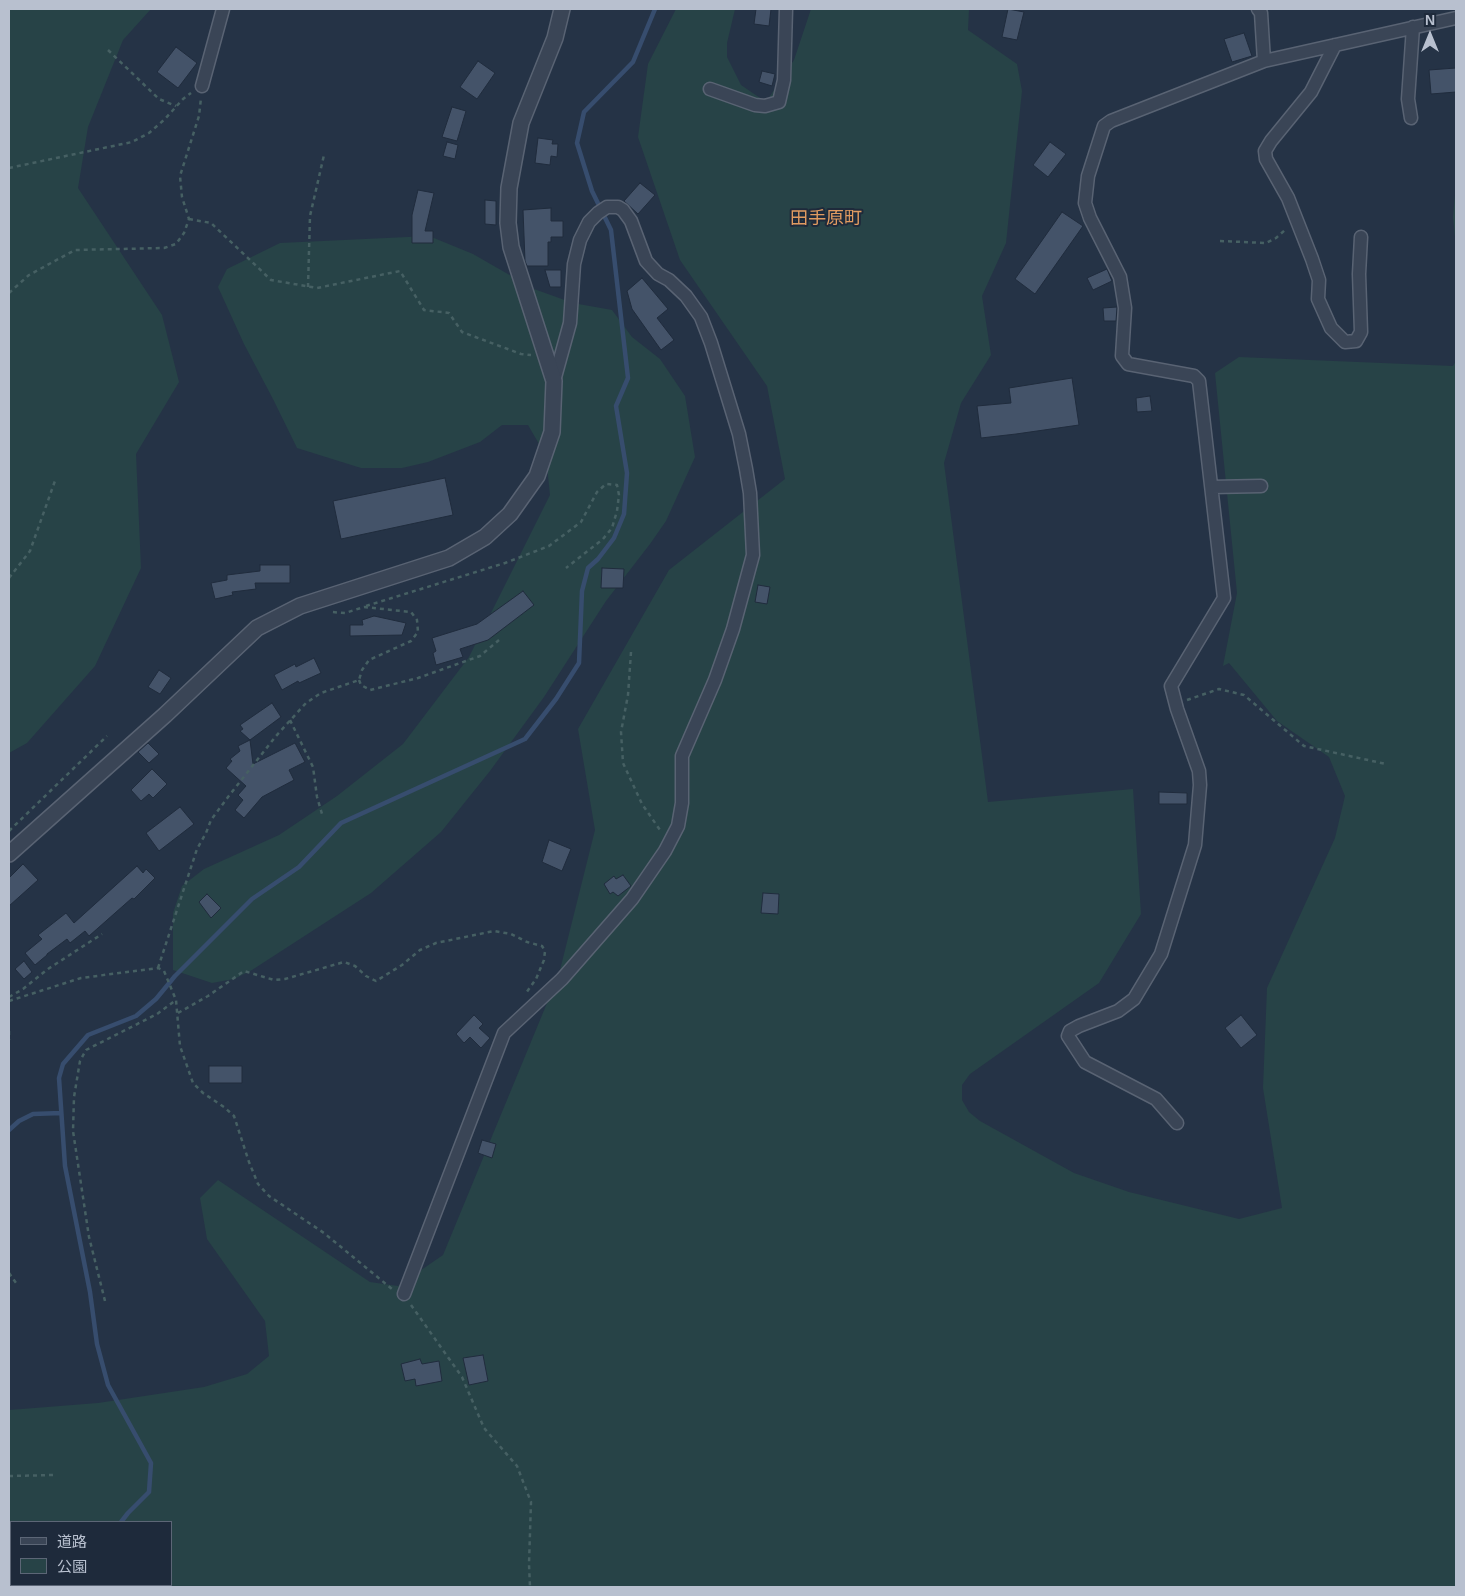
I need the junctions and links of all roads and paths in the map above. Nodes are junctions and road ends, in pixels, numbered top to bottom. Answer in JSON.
{"nodes":[{"id":1,"x":223,"y":9,"type":"edge"},
{"id":2,"x":562,"y":9,"type":"edge"},
{"id":3,"x":786,"y":9,"type":"edge"},
{"id":4,"x":1262,"y":10,"type":"edge"},
{"id":5,"x":1456,"y":18,"type":"edge"},
{"id":6,"x":1413,"y":27,"type":"junction"},
{"id":7,"x":1336,"y":45,"type":"junction"},
{"id":8,"x":108,"y":50,"type":"dead end"},
{"id":9,"x":1264,"y":61,"type":"junction"},
{"id":10,"x":202,"y":86,"type":"junction"},
{"id":11,"x":710,"y":89,"type":"dead end"},
{"id":12,"x":176,"y":106,"type":"junction"},
{"id":13,"x":1411,"y":118,"type":"dead end"},
{"id":14,"x":324,"y":155,"type":"dead end"},
{"id":15,"x":9,"y":168,"type":"edge"},
{"id":16,"x":189,"y":219,"type":"junction"},
{"id":17,"x":1286,"y":223,"type":"dead end"},
{"id":18,"x":1361,"y":237,"type":"dead end"},
{"id":19,"x":1220,"y":241,"type":"dead end"},
{"id":20,"x":308,"y":287,"type":"junction"},
{"id":21,"x":9,"y":293,"type":"edge"},
{"id":22,"x":546,"y":356,"type":"junction"},
{"id":23,"x":554,"y":381,"type":"junction"},
{"id":24,"x":56,"y":478,"type":"dead end"},
{"id":25,"x":1261,"y":486,"type":"dead end"},
{"id":26,"x":1212,"y":487,"type":"junction"},
{"id":27,"x":566,"y":568,"type":"dead end"},
{"id":28,"x":9,"y":578,"type":"edge"},
{"id":29,"x":313,"y":602,"type":"junction"},
{"id":30,"x":364,"y":607,"type":"junction"},
{"id":31,"x":499,"y":640,"type":"dead end"},
{"id":32,"x":631,"y":652,"type":"dead end"},
{"id":33,"x":358,"y":680,"type":"junction"},
{"id":34,"x":1176,"y":704,"type":"junction"},
{"id":35,"x":290,"y":720,"type":"junction"},
{"id":36,"x":107,"y":736,"type":"dead end"},
{"id":37,"x":1386,"y":764,"type":"dead end"},
{"id":38,"x":322,"y":814,"type":"dead end"},
{"id":39,"x":9,"y":831,"type":"edge"},
{"id":40,"x":669,"y":844,"type":"junction"},
{"id":41,"x":9,"y":854,"type":"edge"},
{"id":42,"x":102,"y":934,"type":"dead end"},
{"id":43,"x":158,"y":968,"type":"junction"},
{"id":44,"x":526,"y":993,"type":"dead end"},
{"id":45,"x":9,"y":997,"type":"edge"},
{"id":46,"x":176,"y":1000,"type":"junction"},
{"id":47,"x":9,"y":1001,"type":"edge"},
{"id":48,"x":178,"y":1014,"type":"junction"},
{"id":49,"x":9,"y":1031,"type":"edge"},
{"id":50,"x":9,"y":1040,"type":"edge"},
{"id":51,"x":1177,"y":1122,"type":"dead end"},
{"id":52,"x":9,"y":1273,"type":"edge"},
{"id":53,"x":16,"y":1283,"type":"dead end"},
{"id":54,"x":404,"y":1294,"type":"junction"},
{"id":55,"x":105,"y":1301,"type":"dead end"},
{"id":56,"x":54,"y":1475,"type":"dead end"},
{"id":57,"x":9,"y":1476,"type":"edge"},
{"id":58,"x":530,"y":1587,"type":"edge"}],
"edges":[{"from":1,"to":10,"type":"street"},
{"from":2,"to":22,"type":"street"},
{"from":3,"to":11,"type":"street"},
{"from":4,"to":9,"type":"street"},
{"from":5,"to":6,"type":"street"},
{"from":6,"to":7,"type":"street"},
{"from":6,"to":13,"type":"street"},
{"from":7,"to":9,"type":"street"},
{"from":7,"to":18,"type":"street"},
{"from":8,"to":12,"type":"path"},
{"from":9,"to":26,"type":"street"},
{"from":10,"to":12,"type":"path"},
{"from":10,"to":16,"type":"path"},
{"from":12,"to":15,"type":"path"},
{"from":14,"to":20,"type":"path"},
{"from":16,"to":20,"type":"path"},
{"from":16,"to":21,"type":"path"},
{"from":17,"to":19,"type":"path"},
{"from":20,"to":22,"type":"path"},
{"from":22,"to":23,"type":"street"},
{"from":23,"to":29,"type":"street"},
{"from":23,"to":40,"type":"street"},
{"from":24,"to":28,"type":"path"},
{"from":25,"to":26,"type":"street"},
{"from":26,"to":34,"type":"street"},
{"from":27,"to":30,"type":"path"},
{"from":29,"to":30,"type":"path"},
{"from":29,"to":41,"type":"street"},
{"from":30,"to":33,"type":"path"},
{"from":31,"to":33,"type":"path"},
{"from":32,"to":40,"type":"path"},
{"from":33,"to":35,"type":"path"},
{"from":34,"to":37,"type":"path"},
{"from":34,"to":51,"type":"street"},
{"from":35,"to":38,"type":"path"},
{"from":35,"to":43,"type":"path"},
{"from":36,"to":39,"type":"path"},
{"from":40,"to":54,"type":"street"},
{"from":42,"to":45,"type":"path"},
{"from":43,"to":46,"type":"path"},
{"from":43,"to":47,"type":"path"},
{"from":44,"to":48,"type":"path"},
{"from":46,"to":48,"type":"path"},
{"from":46,"to":55,"type":"path"},
{"from":48,"to":54,"type":"path"},
{"from":49,"to":50,"type":"path"},
{"from":52,"to":53,"type":"path"},
{"from":54,"to":58,"type":"path"},
{"from":56,"to":57,"type":"path"}]}
